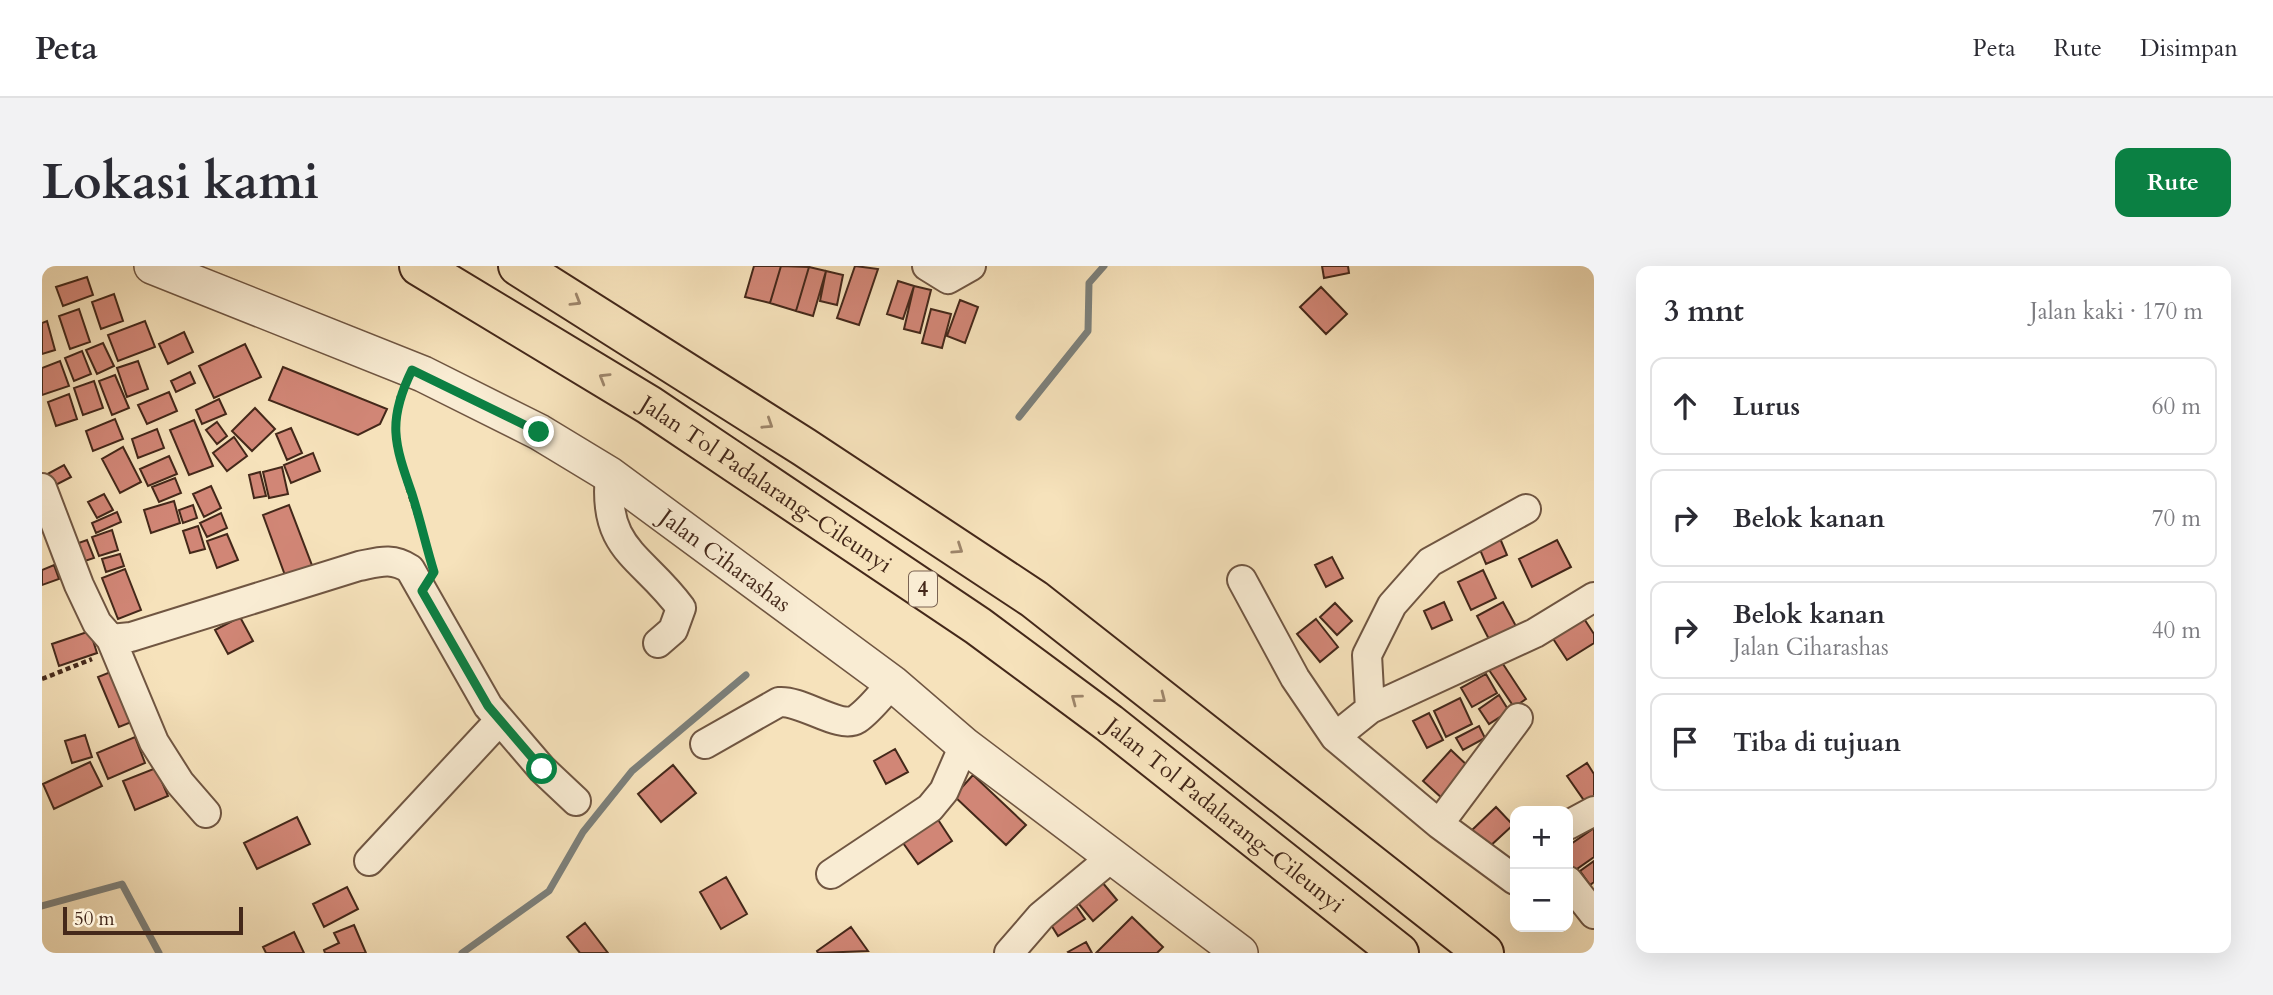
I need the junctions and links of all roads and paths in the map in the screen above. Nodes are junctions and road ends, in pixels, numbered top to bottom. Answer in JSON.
{"nodes":[{"id":1,"x":152,"y":266,"type":"edge"},
{"id":2,"x":419,"y":266,"type":"edge"},
{"id":3,"x":517,"y":266,"type":"edge"},
{"id":4,"x":927,"y":266,"type":"edge"},
{"id":5,"x":971,"y":266,"type":"edge"},
{"id":6,"x":412,"y":370,"type":"junction"},
{"id":7,"x":610,"y":475,"type":"junction"},
{"id":8,"x":42,"y":488,"type":"edge"},
{"id":9,"x":1526,"y":509,"type":"dead end"},
{"id":10,"x":1242,"y":580,"type":"dead end"},
{"id":11,"x":422,"y":591,"type":"junction"},
{"id":12,"x":1594,"y":597,"type":"edge"},
{"id":13,"x":111,"y":639,"type":"junction"},
{"id":14,"x":658,"y":643,"type":"dead end"},
{"id":15,"x":42,"y":679,"type":"edge"},
{"id":16,"x":892,"y":684,"type":"junction"},
{"id":17,"x":1370,"y":709,"type":"junction"},
{"id":18,"x":1518,"y":718,"type":"dead end"},
{"id":19,"x":500,"y":720,"type":"junction"},
{"id":20,"x":1335,"y":737,"type":"junction"},
{"id":21,"x":705,"y":744,"type":"dead end"},
{"id":22,"x":964,"y":745,"type":"junction"},
{"id":23,"x":576,"y":801,"type":"dead end"},
{"id":24,"x":1594,"y":811,"type":"edge"},
{"id":25,"x":206,"y":813,"type":"dead end"},
{"id":26,"x":1573,"y":822,"type":"edge"},
{"id":27,"x":1439,"y":824,"type":"junction"},
{"id":28,"x":1112,"y":857,"type":"junction"},
{"id":29,"x":369,"y":861,"type":"dead end"},
{"id":30,"x":831,"y":874,"type":"dead end"},
{"id":31,"x":1510,"y":876,"type":"edge"},
{"id":32,"x":1573,"y":887,"type":"edge"},
{"id":33,"x":1594,"y":914,"type":"edge"},
{"id":34,"x":1009,"y":953,"type":"edge"},
{"id":35,"x":1240,"y":953,"type":"edge"},
{"id":36,"x":1399,"y":953,"type":"edge"},
{"id":37,"x":1484,"y":953,"type":"edge"}],
"edges":[{"from":1,"to":6,"type":"street","name":"Jalan Ciharashas"},
{"from":36,"to":2,"type":"highway","name":"Jalan Tol Padalarang–Cileunyi","number":"4","one_way":true},
{"from":3,"to":37,"type":"highway","number":"4","one_way":true},
{"from":4,"to":5,"type":"street"},
{"from":6,"to":7,"type":"street","name":"Jalan Ciharashas"},
{"from":6,"to":11,"type":"path"},
{"from":7,"to":14,"type":"street"},
{"from":7,"to":16,"type":"street","name":"Jalan Ciharashas"},
{"from":8,"to":13,"type":"street"},
{"from":9,"to":17,"type":"street"},
{"from":10,"to":20,"type":"street"},
{"from":11,"to":13,"type":"street"},
{"from":11,"to":19,"type":"street"},
{"from":12,"to":17,"type":"street"},
{"from":13,"to":15,"type":"path"},
{"from":13,"to":25,"type":"street"},
{"from":16,"to":21,"type":"street"},
{"from":16,"to":22,"type":"street","name":"Jalan Ciharashas"},
{"from":17,"to":20,"type":"street"},
{"from":18,"to":27,"type":"street"},
{"from":19,"to":23,"type":"street"},
{"from":19,"to":29,"type":"street"},
{"from":20,"to":27,"type":"street"},
{"from":22,"to":28,"type":"street","name":"Jalan Ciharashas"},
{"from":22,"to":30,"type":"street"},
{"from":24,"to":26,"type":"street"},
{"from":27,"to":31,"type":"street"},
{"from":28,"to":34,"type":"street"},
{"from":28,"to":35,"type":"street","name":"Jalan Ciharashas"},
{"from":32,"to":33,"type":"street"}]}
